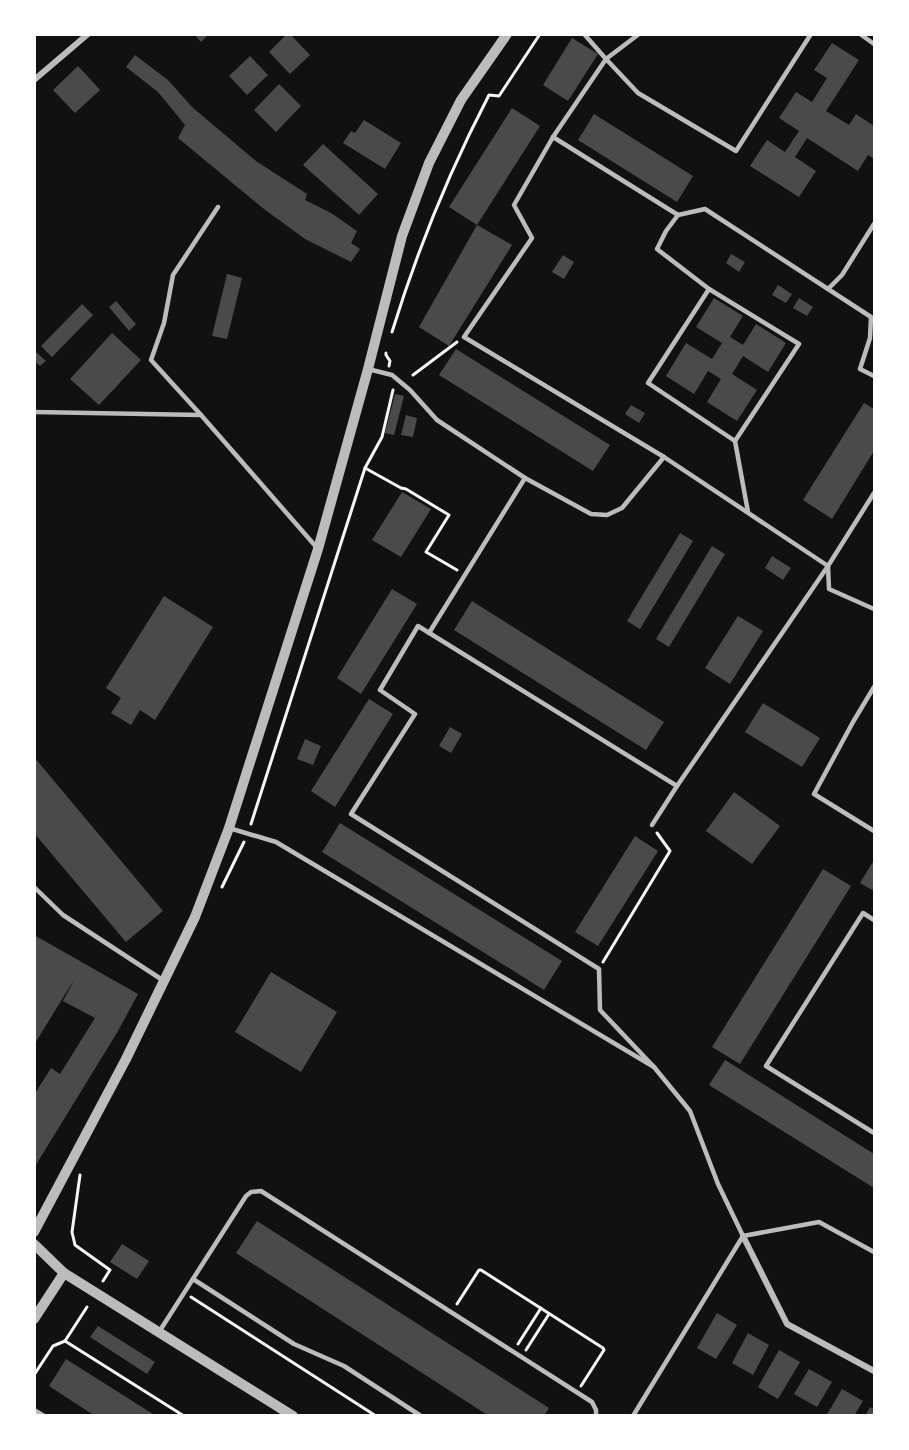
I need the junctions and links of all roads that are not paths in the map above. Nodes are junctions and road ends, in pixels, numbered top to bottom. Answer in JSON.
{"nodes":[{"id":1,"x":88,"y":34,"type":"edge"},
{"id":2,"x":507,"y":34,"type":"edge"},
{"id":3,"x":584,"y":34,"type":"edge"},
{"id":4,"x":639,"y":34,"type":"edge"},
{"id":5,"x":811,"y":34,"type":"edge"},
{"id":6,"x":860,"y":34,"type":"edge"},
{"id":7,"x":874,"y":44,"type":"edge"},
{"id":8,"x":606,"y":59,"type":"junction"},
{"id":9,"x":34,"y":80,"type":"edge"},
{"id":10,"x":553,"y":137,"type":"junction"},
{"id":11,"x":218,"y":207,"type":"dead end"},
{"id":12,"x":678,"y":215,"type":"junction"},
{"id":13,"x":874,"y":224,"type":"edge"},
{"id":14,"x":709,"y":289,"type":"junction"},
{"id":15,"x":828,"y":289,"type":"junction"},
{"id":16,"x":368,"y":369,"type":"junction"},
{"id":17,"x":874,"y":376,"type":"edge"},
{"id":18,"x":34,"y":412,"type":"edge"},
{"id":19,"x":201,"y":415,"type":"junction"},
{"id":20,"x":735,"y":441,"type":"junction"},
{"id":21,"x":664,"y":457,"type":"junction"},
{"id":22,"x":525,"y":478,"type":"junction"},
{"id":23,"x":874,"y":493,"type":"edge"},
{"id":24,"x":748,"y":512,"type":"junction"},
{"id":25,"x":318,"y":549,"type":"junction"},
{"id":26,"x":828,"y":566,"type":"junction"},
{"id":27,"x":874,"y":609,"type":"edge"},
{"id":28,"x":429,"y":633,"type":"junction"},
{"id":29,"x":874,"y":687,"type":"edge"},
{"id":30,"x":677,"y":786,"type":"junction"},
{"id":31,"x":652,"y":825,"type":"road end"},
{"id":32,"x":229,"y":828,"type":"junction"},
{"id":33,"x":874,"y":831,"type":"edge"},
{"id":34,"x":34,"y":887,"type":"edge"},
{"id":35,"x":874,"y":920,"type":"edge"},
{"id":36,"x":164,"y":981,"type":"junction"},
{"id":37,"x":654,"y":1067,"type":"junction"},
{"id":38,"x":874,"y":1134,"type":"edge"},
{"id":39,"x":34,"y":1232,"type":"edge"},
{"id":40,"x":743,"y":1236,"type":"junction"},
{"id":41,"x":34,"y":1244,"type":"edge"},
{"id":42,"x":874,"y":1252,"type":"edge"},
{"id":43,"x":64,"y":1273,"type":"junction"},
{"id":44,"x":193,"y":1279,"type":"junction"},
{"id":45,"x":34,"y":1319,"type":"edge"},
{"id":46,"x":159,"y":1332,"type":"junction"},
{"id":47,"x":874,"y":1371,"type":"edge"},
{"id":48,"x":34,"y":1410,"type":"edge"},
{"id":49,"x":44,"y":1416,"type":"edge"},
{"id":50,"x":293,"y":1416,"type":"edge"},
{"id":51,"x":421,"y":1416,"type":"edge"},
{"id":52,"x":596,"y":1416,"type":"edge"},
{"id":53,"x":633,"y":1416,"type":"edge"}],
"edges":[{"from":1,"to":9,"type":"street"},
{"from":2,"to":16,"type":"street"},
{"from":3,"to":8,"type":"lane"},
{"from":4,"to":8,"type":"lane"},
{"from":5,"to":8,"type":"lane"},
{"from":6,"to":7,"type":"lane"},
{"from":8,"to":10,"type":"lane"},
{"from":10,"to":12,"type":"lane"},
{"from":10,"to":21,"type":"lane"},
{"from":11,"to":19,"type":"lane"},
{"from":12,"to":14,"type":"lane"},
{"from":12,"to":15,"type":"lane"},
{"from":13,"to":15,"type":"lane"},
{"from":14,"to":20,"type":"lane"},
{"from":14,"to":20,"type":"lane"},
{"from":15,"to":17,"type":"lane"},
{"from":16,"to":22,"type":"lane"},
{"from":16,"to":25,"type":"street"},
{"from":18,"to":19,"type":"lane"},
{"from":19,"to":25,"type":"lane"},
{"from":20,"to":24,"type":"lane"},
{"from":21,"to":22,"type":"lane"},
{"from":21,"to":24,"type":"lane"},
{"from":22,"to":28,"type":"lane"},
{"from":23,"to":26,"type":"lane"},
{"from":24,"to":26,"type":"lane"},
{"from":25,"to":32,"type":"street"},
{"from":26,"to":27,"type":"lane"},
{"from":26,"to":30,"type":"lane"},
{"from":28,"to":30,"type":"lane"},
{"from":28,"to":37,"type":"lane"},
{"from":29,"to":33,"type":"lane"},
{"from":30,"to":31,"type":"lane"},
{"from":32,"to":36,"type":"street"},
{"from":32,"to":37,"type":"lane"},
{"from":34,"to":36,"type":"lane"},
{"from":35,"to":38,"type":"lane"},
{"from":36,"to":39,"type":"street"},
{"from":37,"to":40,"type":"lane"},
{"from":40,"to":42,"type":"lane"},
{"from":40,"to":47,"type":"street"},
{"from":40,"to":53,"type":"lane"},
{"from":41,"to":43,"type":"street"},
{"from":43,"to":45,"type":"street"},
{"from":43,"to":46,"type":"street"},
{"from":44,"to":46,"type":"lane"},
{"from":44,"to":51,"type":"lane"},
{"from":44,"to":52,"type":"lane"},
{"from":46,"to":50,"type":"street"},
{"from":48,"to":49,"type":"lane"}]}
